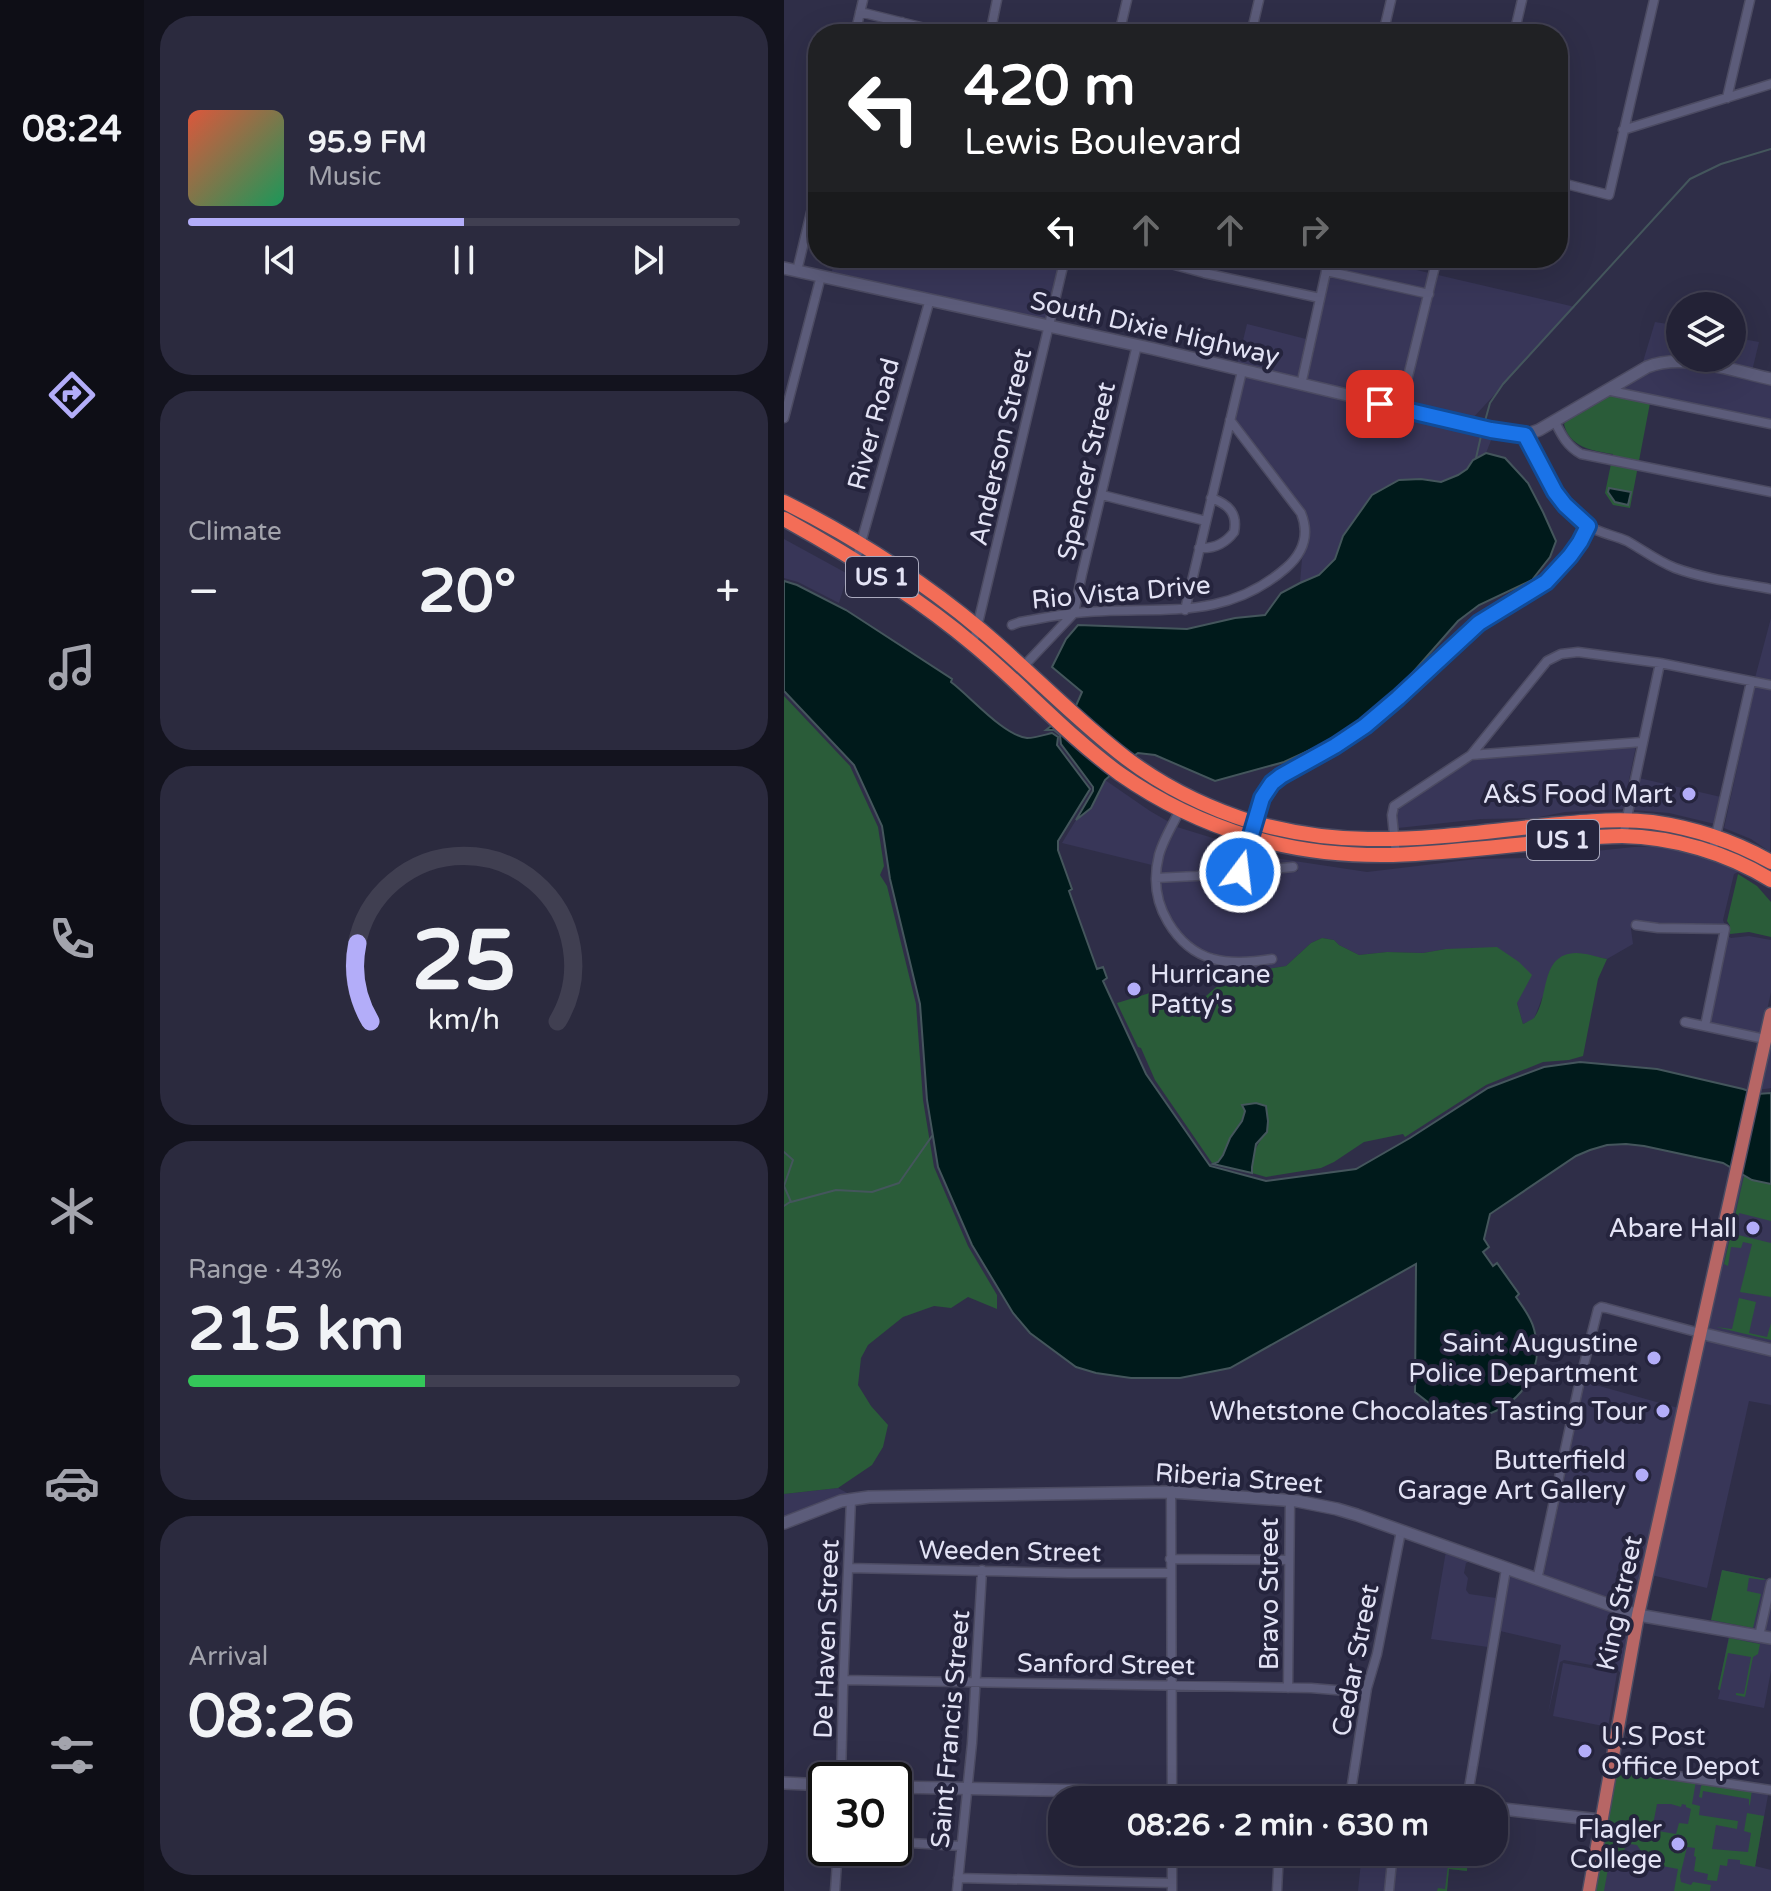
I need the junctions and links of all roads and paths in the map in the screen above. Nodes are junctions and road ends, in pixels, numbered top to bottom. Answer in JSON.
{"nodes":[{"id":1,"x":863,"y":0,"type":"edge"},
{"id":2,"x":997,"y":0,"type":"edge"},
{"id":3,"x":1127,"y":0,"type":"edge"},
{"id":4,"x":1259,"y":0,"type":"edge"},
{"id":5,"x":1391,"y":0,"type":"edge"},
{"id":6,"x":1522,"y":0,"type":"edge"},
{"id":7,"x":1654,"y":0,"type":"edge"},
{"id":8,"x":1750,"y":0,"type":"edge"},
{"id":9,"x":860,"y":12,"type":"junction"},
{"id":10,"x":902,"y":22,"type":"joint"},
{"id":11,"x":857,"y":24,"type":"edge"},
{"id":12,"x":910,"y":24,"type":"edge"},
{"id":13,"x":992,"y":24,"type":"edge"},
{"id":14,"x":1121,"y":24,"type":"edge"},
{"id":15,"x":1253,"y":24,"type":"edge"},
{"id":16,"x":1385,"y":24,"type":"edge"},
{"id":17,"x":1516,"y":24,"type":"edge"},
{"id":18,"x":1771,"y":84,"type":"edge"},
{"id":19,"x":1727,"y":98,"type":"junction"},
{"id":20,"x":1623,"y":130,"type":"junction"},
{"id":21,"x":1568,"y":185,"type":"edge"},
{"id":22,"x":808,"y":225,"type":"edge"},
{"id":23,"x":784,"y":268,"type":"edge"},
{"id":24,"x":1063,"y":268,"type":"edge"},
{"id":25,"x":1190,"y":268,"type":"edge"},
{"id":26,"x":1327,"y":268,"type":"edge"},
{"id":27,"x":1435,"y":268,"type":"edge"},
{"id":28,"x":797,"y":271,"type":"junction"},
{"id":29,"x":1326,"y":271,"type":"junction"},
{"id":30,"x":821,"y":276,"type":"junction"},
{"id":31,"x":1429,"y":294,"type":"junction"},
{"id":32,"x":1320,"y":298,"type":"junction"},
{"id":33,"x":930,"y":299,"type":"junction"},
{"id":34,"x":1049,"y":326,"type":"junction"},
{"id":35,"x":1137,"y":345,"type":"junction"},
{"id":36,"x":1242,"y":371,"type":"junction"},
{"id":37,"x":1771,"y":379,"type":"edge"},
{"id":38,"x":1301,"y":385,"type":"junction"},
{"id":39,"x":1605,"y":390,"type":"junction"},
{"id":40,"x":1400,"y":409,"type":"junction"},
{"id":41,"x":784,"y":418,"type":"edge"},
{"id":42,"x":1230,"y":420,"type":"junction"},
{"id":43,"x":1555,"y":422,"type":"junction"},
{"id":44,"x":1771,"y":424,"type":"edge"},
{"id":45,"x":1520,"y":435,"type":"junction"},
{"id":46,"x":1771,"y":492,"type":"edge"},
{"id":47,"x":1102,"y":495,"type":"junction"},
{"id":48,"x":1211,"y":498,"type":"junction"},
{"id":49,"x":784,"y":502,"type":"edge"},
{"id":50,"x":784,"y":519,"type":"edge"},
{"id":51,"x":1206,"y":521,"type":"junction"},
{"id":52,"x":1588,"y":526,"type":"junction"},
{"id":53,"x":860,"y":545,"type":"junction"},
{"id":54,"x":1199,"y":548,"type":"junction"},
{"id":55,"x":856,"y":560,"type":"junction"},
{"id":56,"x":1771,"y":589,"type":"edge"},
{"id":57,"x":1185,"y":610,"type":"junction"},
{"id":58,"x":1074,"y":613,"type":"junction"},
{"id":59,"x":1012,"y":625,"type":"dead end"},
{"id":60,"x":978,"y":627,"type":"junction"},
{"id":61,"x":973,"y":644,"type":"junction"},
{"id":62,"x":1660,"y":663,"type":"junction"},
{"id":63,"x":1023,"y":666,"type":"junction"},
{"id":64,"x":1012,"y":679,"type":"junction"},
{"id":65,"x":1751,"y":682,"type":"junction"},
{"id":66,"x":1771,"y":685,"type":"edge"},
{"id":67,"x":1642,"y":742,"type":"junction"},
{"id":68,"x":1471,"y":755,"type":"junction"},
{"id":69,"x":1180,"y":810,"type":"junction"},
{"id":70,"x":1625,"y":820,"type":"junction"},
{"id":71,"x":1252,"y":830,"type":"junction"},
{"id":72,"x":1623,"y":836,"type":"junction"},
{"id":73,"x":1717,"y":837,"type":"junction"},
{"id":74,"x":1395,"y":839,"type":"junction"},
{"id":75,"x":1712,"y":853,"type":"junction"},
{"id":76,"x":1396,"y":855,"type":"junction"},
{"id":77,"x":1767,"y":858,"type":"edge"},
{"id":78,"x":1743,"y":865,"type":"junction"},
{"id":79,"x":1293,"y":867,"type":"dead end"},
{"id":80,"x":1240,"y":872,"type":"junction"},
{"id":81,"x":1156,"y":878,"type":"junction"},
{"id":82,"x":1771,"y":880,"type":"edge"},
{"id":83,"x":1771,"y":894,"type":"edge"},
{"id":84,"x":1636,"y":925,"type":"dead end"},
{"id":85,"x":1272,"y":959,"type":"dead end"},
{"id":86,"x":1771,"y":1014,"type":"edge"},
{"id":87,"x":1685,"y":1022,"type":"dead end"},
{"id":88,"x":1705,"y":1026,"type":"junction"},
{"id":89,"x":1765,"y":1039,"type":"junction"},
{"id":90,"x":1700,"y":1333,"type":"junction"},
{"id":91,"x":1771,"y":1350,"type":"edge"},
{"id":92,"x":1171,"y":1492,"type":"junction"},
{"id":93,"x":851,"y":1499,"type":"junction"},
{"id":94,"x":1290,"y":1500,"type":"junction"},
{"id":95,"x":784,"y":1523,"type":"edge"},
{"id":96,"x":1401,"y":1531,"type":"junction"},
{"id":97,"x":1170,"y":1559,"type":"junction"},
{"id":98,"x":1289,"y":1560,"type":"junction"},
{"id":99,"x":849,"y":1568,"type":"junction"},
{"id":100,"x":1506,"y":1569,"type":"junction"},
{"id":101,"x":982,"y":1570,"type":"junction"},
{"id":102,"x":1170,"y":1573,"type":"junction"},
{"id":103,"x":1537,"y":1580,"type":"junction"},
{"id":104,"x":1771,"y":1583,"type":"edge"},
{"id":105,"x":1638,"y":1615,"type":"junction"},
{"id":106,"x":1765,"y":1637,"type":"edge"},
{"id":107,"x":843,"y":1680,"type":"junction"},
{"id":108,"x":976,"y":1682,"type":"junction"},
{"id":109,"x":1172,"y":1686,"type":"junction"},
{"id":110,"x":1288,"y":1688,"type":"junction"},
{"id":111,"x":1367,"y":1688,"type":"junction"},
{"id":112,"x":841,"y":1762,"type":"edge"},
{"id":113,"x":1610,"y":1766,"type":"junction"},
{"id":114,"x":784,"y":1783,"type":"edge"},
{"id":115,"x":808,"y":1784,"type":"edge"},
{"id":116,"x":1172,"y":1786,"type":"edge"},
{"id":117,"x":1352,"y":1786,"type":"edge"},
{"id":118,"x":1469,"y":1786,"type":"edge"},
{"id":119,"x":912,"y":1787,"type":"edge"},
{"id":120,"x":968,"y":1789,"type":"junction"},
{"id":121,"x":1771,"y":1790,"type":"edge"},
{"id":122,"x":1048,"y":1792,"type":"edge"},
{"id":123,"x":1508,"y":1810,"type":"edge"},
{"id":124,"x":1600,"y":1820,"type":"junction"},
{"id":125,"x":912,"y":1843,"type":"edge"},
{"id":126,"x":961,"y":1846,"type":"junction"},
{"id":127,"x":837,"y":1866,"type":"edge"},
{"id":128,"x":1172,"y":1866,"type":"edge"},
{"id":129,"x":1278,"y":1866,"type":"edge"},
{"id":130,"x":1392,"y":1866,"type":"edge"},
{"id":131,"x":958,"y":1878,"type":"junction"},
{"id":132,"x":1172,"y":1887,"type":"edge"},
{"id":133,"x":835,"y":1891,"type":"edge"},
{"id":134,"x":957,"y":1891,"type":"edge"},
{"id":135,"x":1277,"y":1891,"type":"edge"},
{"id":136,"x":1389,"y":1891,"type":"edge"},
{"id":137,"x":1589,"y":1891,"type":"edge"}],
"edges":[{"from":1,"to":9,"type":"street"},
{"from":2,"to":13,"type":"street"},
{"from":3,"to":14,"type":"street"},
{"from":4,"to":15,"type":"street"},
{"from":5,"to":16,"type":"street"},
{"from":6,"to":17,"type":"street"},
{"from":7,"to":20,"type":"street"},
{"from":8,"to":19,"type":"street"},
{"from":9,"to":10,"type":"street"},
{"from":9,"to":11,"type":"street"},
{"from":10,"to":12,"type":"street"},
{"from":18,"to":19,"type":"street"},
{"from":19,"to":20,"type":"street"},
{"from":20,"to":21,"type":"street"},
{"from":22,"to":28,"type":"street"},
{"from":23,"to":28,"type":"street","name":"South Dixie Highway"},
{"from":24,"to":34,"type":"street","name":"Anderson Street"},
{"from":25,"to":32,"type":"street"},
{"from":26,"to":29,"type":"street"},
{"from":27,"to":31,"type":"street"},
{"from":28,"to":30,"type":"street","name":"South Dixie Highway"},
{"from":29,"to":31,"type":"street"},
{"from":29,"to":32,"type":"street"},
{"from":30,"to":33,"type":"street","name":"South Dixie Highway"},
{"from":30,"to":41,"type":"street"},
{"from":31,"to":40,"type":"street"},
{"from":32,"to":38,"type":"street"},
{"from":33,"to":34,"type":"street","name":"South Dixie Highway"},
{"from":33,"to":53,"type":"street","name":"River Road"},
{"from":34,"to":35,"type":"street","name":"South Dixie Highway"},
{"from":34,"to":60,"type":"street","name":"Anderson Street"},
{"from":35,"to":36,"type":"street","name":"South Dixie Highway"},
{"from":35,"to":47,"type":"street","name":"Spencer Street"},
{"from":36,"to":38,"type":"street","name":"South Dixie Highway"},
{"from":36,"to":42,"type":"street"},
{"from":37,"to":39,"type":"street"},
{"from":38,"to":40,"type":"street","name":"South Dixie Highway"},
{"from":39,"to":43,"type":"street"},
{"from":39,"to":44,"type":"street"},
{"from":40,"to":45,"type":"street","name":"South Dixie Highway"},
{"from":42,"to":48,"type":"street"},
{"from":42,"to":57,"type":"street","name":"Rio Vista Drive"},
{"from":43,"to":45,"type":"street"},
{"from":43,"to":46,"type":"street"},
{"from":45,"to":52,"type":"street"},
{"from":47,"to":51,"type":"street"},
{"from":47,"to":58,"type":"street","name":"Spencer Street"},
{"from":48,"to":51,"type":"street"},
{"from":48,"to":54,"type":"street"},
{"from":49,"to":53,"type":"highway","number":"US 1"},
{"from":50,"to":55,"type":"highway","number":"US 1"},
{"from":51,"to":54,"type":"street"},
{"from":52,"to":56,"type":"street"},
{"from":52,"to":71,"type":"street"},
{"from":53,"to":55,"type":"street","name":"River Road"},
{"from":53,"to":60,"type":"highway","number":"US 1"},
{"from":54,"to":57,"type":"street"},
{"from":55,"to":61,"type":"highway","number":"US 1"},
{"from":57,"to":58,"type":"street","name":"Rio Vista Drive"},
{"from":58,"to":59,"type":"street","name":"Rio Vista Drive"},
{"from":58,"to":63,"type":"street"},
{"from":60,"to":61,"type":"street","name":"Anderson Street"},
{"from":60,"to":63,"type":"highway","number":"US 1"},
{"from":61,"to":64,"type":"highway","number":"US 1"},
{"from":62,"to":65,"type":"street"},
{"from":62,"to":67,"type":"street"},
{"from":62,"to":68,"type":"street"},
{"from":63,"to":64,"type":"street"},
{"from":63,"to":71,"type":"highway","number":"US 1"},
{"from":64,"to":69,"type":"highway","number":"US 1"},
{"from":65,"to":66,"type":"street"},
{"from":65,"to":73,"type":"street"},
{"from":67,"to":68,"type":"street"},
{"from":67,"to":70,"type":"street"},
{"from":68,"to":74,"type":"street"},
{"from":69,"to":71,"type":"highway","number":"US 1"},
{"from":69,"to":81,"type":"street"},
{"from":70,"to":72,"type":"street"},
{"from":70,"to":73,"type":"highway","number":"US 1"},
{"from":70,"to":74,"type":"highway","number":"US 1"},
{"from":71,"to":74,"type":"highway","number":"US 1"},
{"from":71,"to":76,"type":"highway","number":"US 1"},
{"from":71,"to":80,"type":"street"},
{"from":72,"to":75,"type":"highway","number":"US 1"},
{"from":72,"to":76,"type":"highway","number":"US 1"},
{"from":73,"to":75,"type":"street"},
{"from":73,"to":77,"type":"highway","number":"US 1"},
{"from":74,"to":76,"type":"street"},
{"from":75,"to":78,"type":"highway","number":"US 1"},
{"from":78,"to":82,"type":"highway","number":"US 1"},
{"from":78,"to":83,"type":"highway"},
{"from":79,"to":80,"type":"street"},
{"from":80,"to":81,"type":"street"},
{"from":81,"to":85,"type":"street"},
{"from":84,"to":88,"type":"street"},
{"from":86,"to":89,"type":"main road","name":"King Street"},
{"from":87,"to":88,"type":"street"},
{"from":88,"to":89,"type":"street"},
{"from":89,"to":90,"type":"main road","name":"King Street"},
{"from":90,"to":91,"type":"street"},
{"from":90,"to":103,"type":"street"},
{"from":90,"to":105,"type":"main road","name":"King Street"},
{"from":92,"to":93,"type":"street","name":"Riberia Street"},
{"from":92,"to":94,"type":"street","name":"Riberia Street"},
{"from":92,"to":97,"type":"street"},
{"from":93,"to":95,"type":"street","name":"Riberia Street"},
{"from":93,"to":99,"type":"street","name":"De Haven Street"},
{"from":94,"to":96,"type":"street","name":"Riberia Street"},
{"from":94,"to":98,"type":"street","name":"Bravo Street"},
{"from":96,"to":100,"type":"street","name":"Riberia Street"},
{"from":96,"to":111,"type":"street","name":"Cedar Street"},
{"from":97,"to":98,"type":"street"},
{"from":97,"to":102,"type":"street"},
{"from":98,"to":110,"type":"street","name":"Bravo Street"},
{"from":99,"to":101,"type":"street","name":"Weeden Street"},
{"from":99,"to":107,"type":"street","name":"De Haven Street"},
{"from":100,"to":103,"type":"street","name":"Riberia Street"},
{"from":100,"to":118,"type":"street"},
{"from":101,"to":102,"type":"street","name":"Weeden Street"},
{"from":101,"to":108,"type":"street","name":"Saint Francis Street"},
{"from":102,"to":109,"type":"street"},
{"from":103,"to":105,"type":"street","name":"Riberia Street"},
{"from":104,"to":106,"type":"street"},
{"from":105,"to":106,"type":"street","name":"Riberia Street"},
{"from":105,"to":113,"type":"main road","name":"King Street"},
{"from":107,"to":108,"type":"street","name":"Sanford Street"},
{"from":107,"to":112,"type":"street","name":"De Haven Street"},
{"from":108,"to":109,"type":"street","name":"Sanford Street"},
{"from":108,"to":120,"type":"street","name":"Saint Francis Street"},
{"from":109,"to":110,"type":"street","name":"Sanford Street"},
{"from":109,"to":116,"type":"street"},
{"from":110,"to":111,"type":"street","name":"Sanford Street"},
{"from":111,"to":117,"type":"street","name":"Cedar Street"},
{"from":113,"to":121,"type":"street"},
{"from":113,"to":124,"type":"main road","name":"King Street"},
{"from":114,"to":115,"type":"street"},
{"from":119,"to":120,"type":"street"},
{"from":120,"to":122,"type":"street"},
{"from":120,"to":126,"type":"street","name":"Saint Francis Street"},
{"from":123,"to":124,"type":"street"},
{"from":124,"to":137,"type":"main road","name":"King Street"},
{"from":125,"to":126,"type":"street"},
{"from":126,"to":131,"type":"street","name":"Saint Francis Street"},
{"from":127,"to":133,"type":"street"},
{"from":128,"to":132,"type":"street"},
{"from":129,"to":135,"type":"street"},
{"from":130,"to":136,"type":"street"},
{"from":131,"to":132,"type":"street"},
{"from":131,"to":134,"type":"street","name":"Saint Francis Street"}]}
